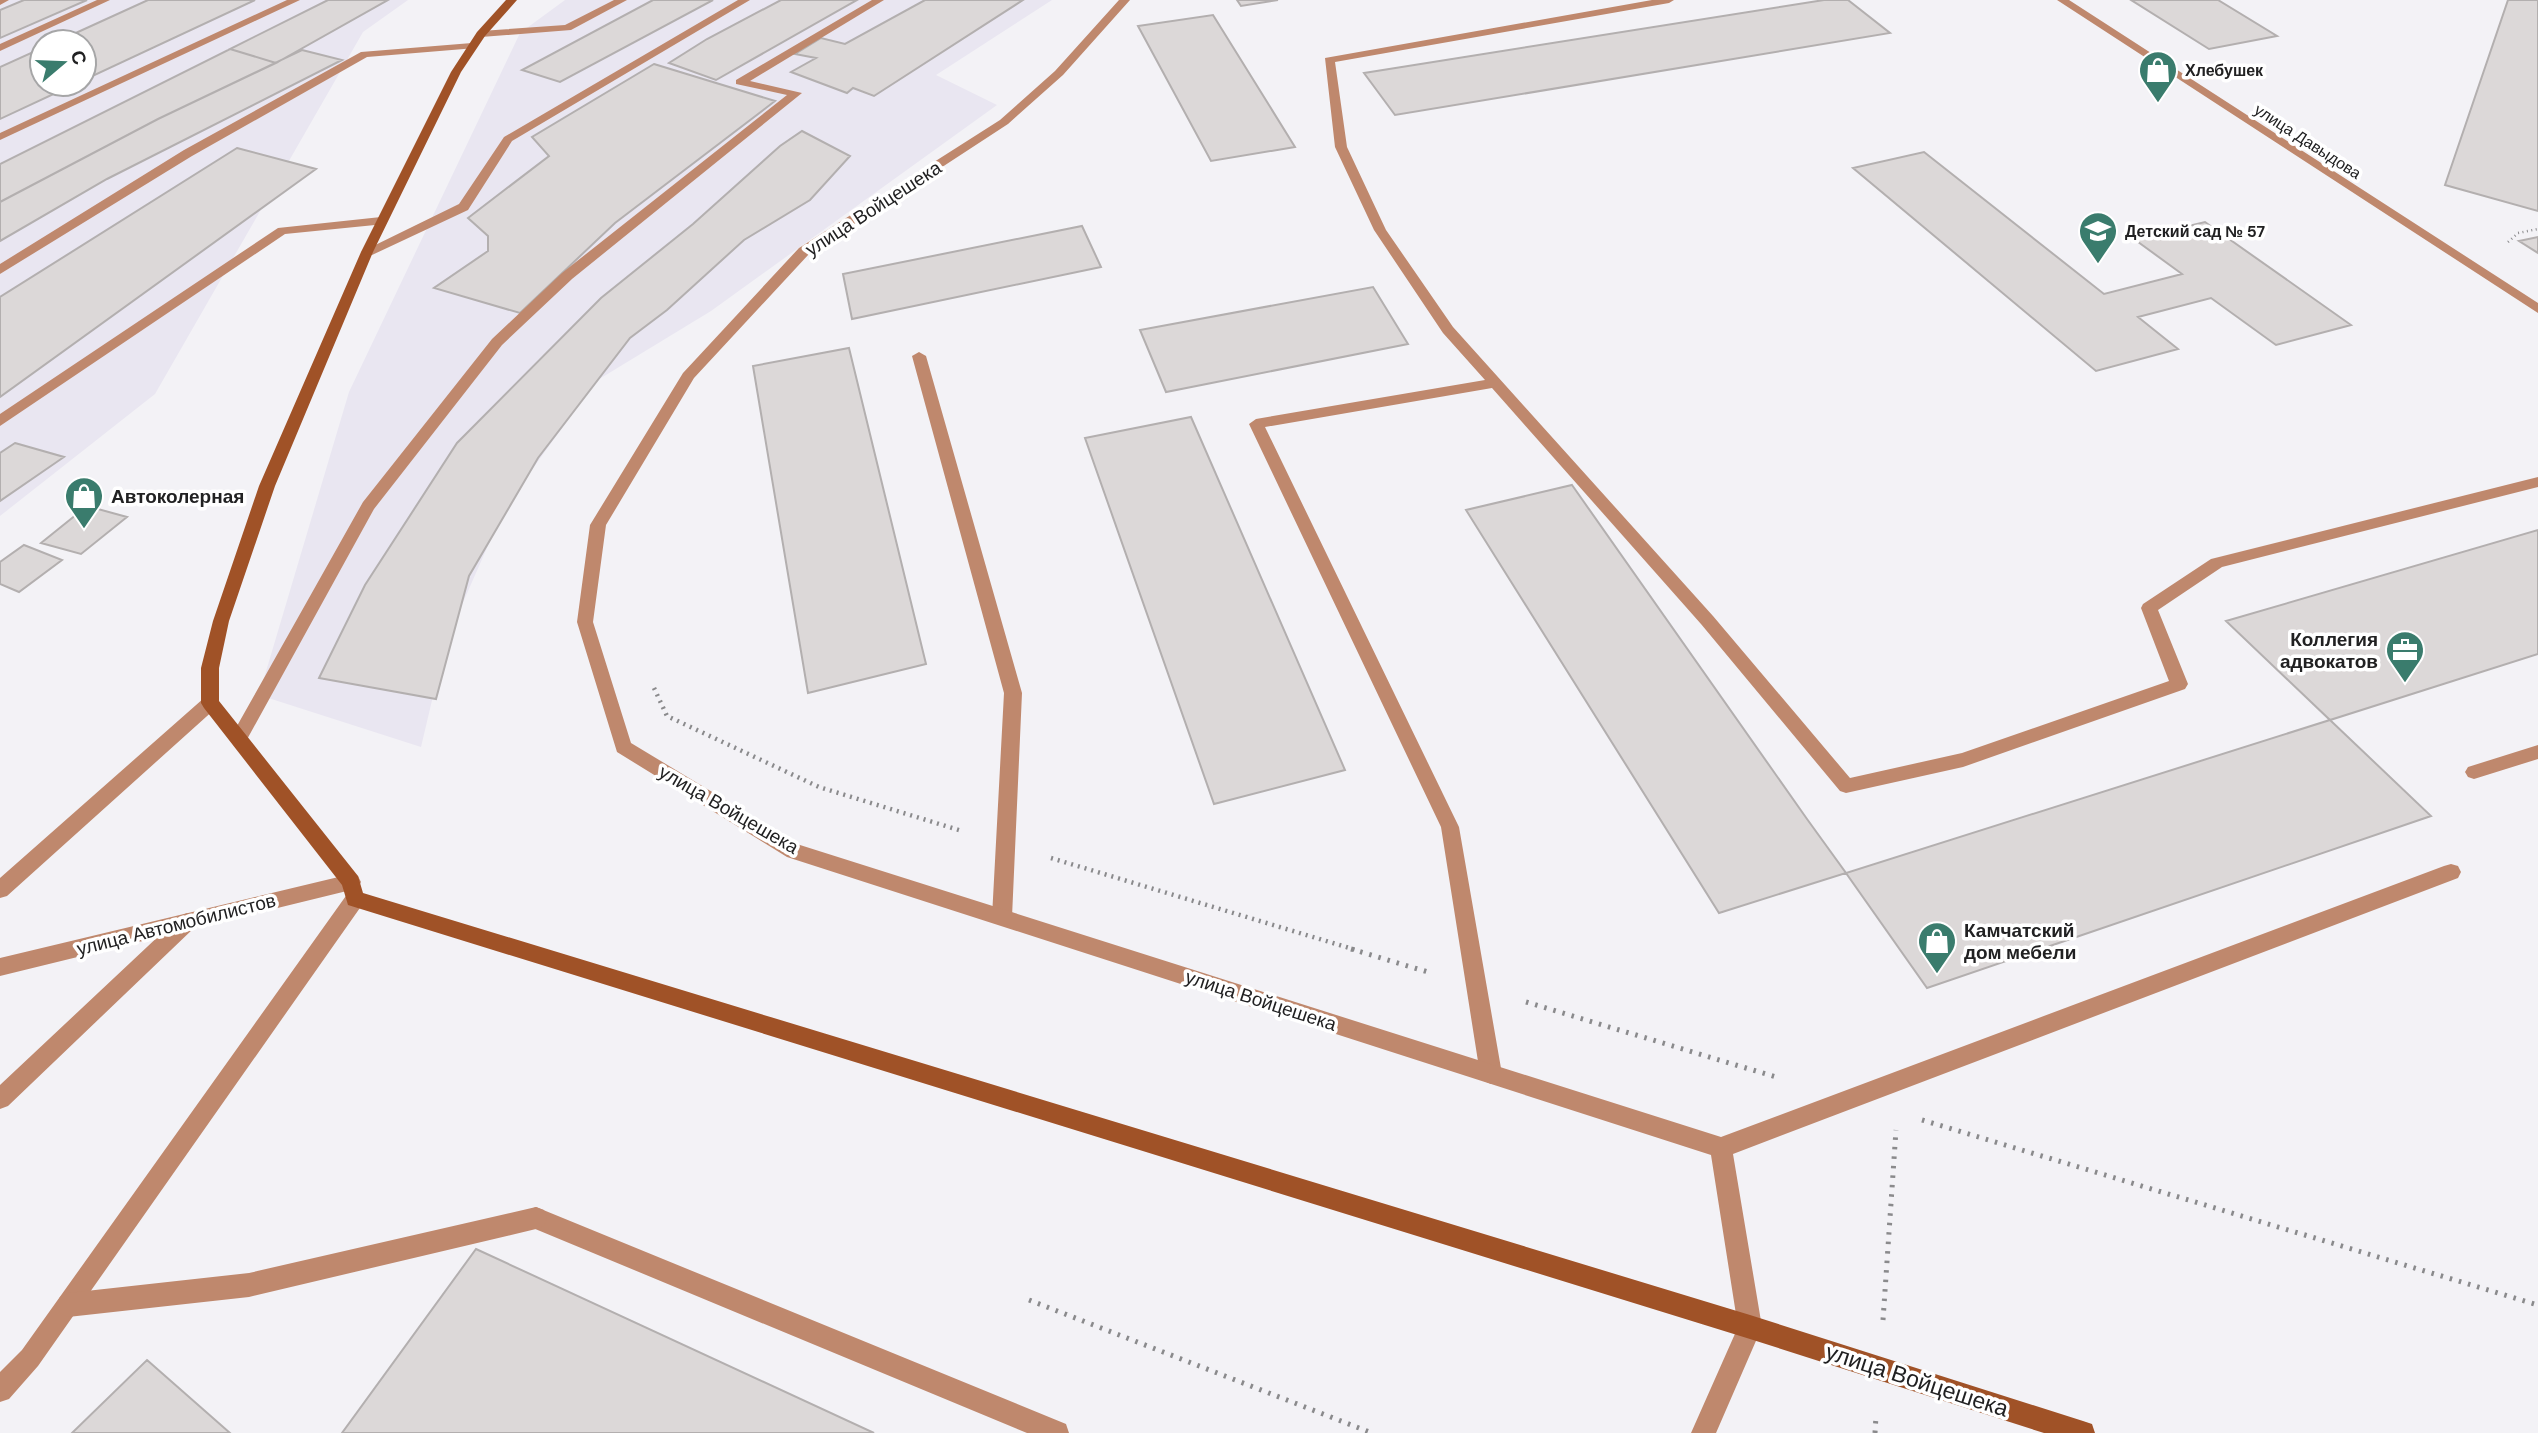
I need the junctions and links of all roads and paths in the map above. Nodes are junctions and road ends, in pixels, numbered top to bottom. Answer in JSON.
{"nodes":[{"id":1,"x":105,"y":0,"type":"edge"},
{"id":2,"x":295,"y":0,"type":"edge"},
{"id":3,"x":512,"y":0,"type":"edge"},
{"id":4,"x":622,"y":0,"type":"edge"},
{"id":5,"x":745,"y":0,"type":"edge"},
{"id":6,"x":879,"y":0,"type":"edge"},
{"id":7,"x":1125,"y":0,"type":"edge"},
{"id":8,"x":1669,"y":0,"type":"edge"},
{"id":9,"x":2062,"y":0,"type":"edge"},
{"id":10,"x":476,"y":40,"type":"junction"},
{"id":11,"x":0,"y":48,"type":"edge"},
{"id":12,"x":0,"y":137,"type":"edge"},
{"id":13,"x":381,"y":222,"type":"junction"},
{"id":14,"x":367,"y":252,"type":"junction"},
{"id":15,"x":0,"y":270,"type":"edge"},
{"id":16,"x":2538,"y":309,"type":"edge"},
{"id":17,"x":919,"y":356,"type":"dead end"},
{"id":18,"x":1495,"y":383,"type":"junction"},
{"id":19,"x":0,"y":421,"type":"edge"},
{"id":20,"x":2538,"y":482,"type":"edge"},
{"id":21,"x":651,"y":681,"type":"dead end"},
{"id":22,"x":210,"y":703,"type":"junction"},
{"id":23,"x":239,"y":738,"type":"junction"},
{"id":24,"x":2538,"y":752,"type":"edge"},
{"id":25,"x":2474,"y":772,"type":"dead end"},
{"id":26,"x":1006,"y":844,"type":"junction"},
{"id":27,"x":2451,"y":872,"type":"dead end"},
{"id":28,"x":0,"y":890,"type":"edge"},
{"id":29,"x":353,"y":890,"type":"junction"},
{"id":30,"x":1002,"y":918,"type":"junction"},
{"id":31,"x":187,"y":922,"type":"junction"},
{"id":32,"x":0,"y":967,"type":"edge"},
{"id":33,"x":1476,"y":987,"type":"junction"},
{"id":34,"x":1491,"y":1074,"type":"junction"},
{"id":35,"x":0,"y":1099,"type":"edge"},
{"id":36,"x":1850,"y":1099,"type":"junction"},
{"id":37,"x":1897,"y":1113,"type":"junction"},
{"id":38,"x":1721,"y":1148,"type":"junction"},
{"id":39,"x":1029,"y":1300,"type":"dead end"},
{"id":40,"x":68,"y":1305,"type":"junction"},
{"id":41,"x":2538,"y":1305,"type":"edge"},
{"id":42,"x":1751,"y":1327,"type":"junction"},
{"id":43,"x":1880,"y":1368,"type":"junction"},
{"id":44,"x":0,"y":1390,"type":"edge"},
{"id":45,"x":1056,"y":1433,"type":"edge"},
{"id":46,"x":1372,"y":1433,"type":"edge"},
{"id":47,"x":1703,"y":1433,"type":"edge"},
{"id":48,"x":1875,"y":1433,"type":"edge"},
{"id":49,"x":2083,"y":1433,"type":"edge"}],
"edges":[{"from":1,"to":11,"type":"street"},
{"from":2,"to":12,"type":"street"},
{"from":3,"to":10,"type":"main road"},
{"from":4,"to":10,"type":"street"},
{"from":5,"to":14,"type":"street"},
{"from":6,"to":23,"type":"street"},
{"from":7,"to":30,"type":"street","name":"улица Войцешека"},
{"from":8,"to":18,"type":"street"},
{"from":9,"to":16,"type":"street","name":"улица Давыдова"},
{"from":10,"to":13,"type":"main road"},
{"from":10,"to":15,"type":"street"},
{"from":13,"to":14,"type":"main road"},
{"from":13,"to":19,"type":"street"},
{"from":14,"to":22,"type":"main road"},
{"from":17,"to":26,"type":"street"},
{"from":18,"to":20,"type":"street"},
{"from":18,"to":33,"type":"street"},
{"from":21,"to":26,"type":"path"},
{"from":22,"to":23,"type":"main road"},
{"from":22,"to":28,"type":"street"},
{"from":23,"to":29,"type":"main road"},
{"from":24,"to":25,"type":"street"},
{"from":26,"to":30,"type":"street"},
{"from":26,"to":33,"type":"path"},
{"from":27,"to":36,"type":"street"},
{"from":29,"to":31,"type":"street","name":"улица Автомобилистов"},
{"from":29,"to":40,"type":"street"},
{"from":29,"to":42,"type":"main road","name":"улица Войцешека"},
{"from":30,"to":34,"type":"street","name":"улица Войцешека"},
{"from":31,"to":32,"type":"street","name":"улица Автомобилистов"},
{"from":31,"to":35,"type":"street"},
{"from":33,"to":34,"type":"street"},
{"from":33,"to":36,"type":"path"},
{"from":34,"to":38,"type":"street","name":"улица Войцешека"},
{"from":36,"to":37,"type":"path"},
{"from":36,"to":38,"type":"street"},
{"from":37,"to":41,"type":"path"},
{"from":37,"to":43,"type":"path"},
{"from":38,"to":42,"type":"street"},
{"from":39,"to":46,"type":"path"},
{"from":40,"to":44,"type":"street"},
{"from":40,"to":45,"type":"street"},
{"from":42,"to":43,"type":"main road","name":"улица Войцешека"},
{"from":42,"to":47,"type":"street"},
{"from":43,"to":48,"type":"path"},
{"from":43,"to":49,"type":"main road","name":"улица Войцешека"}]}
